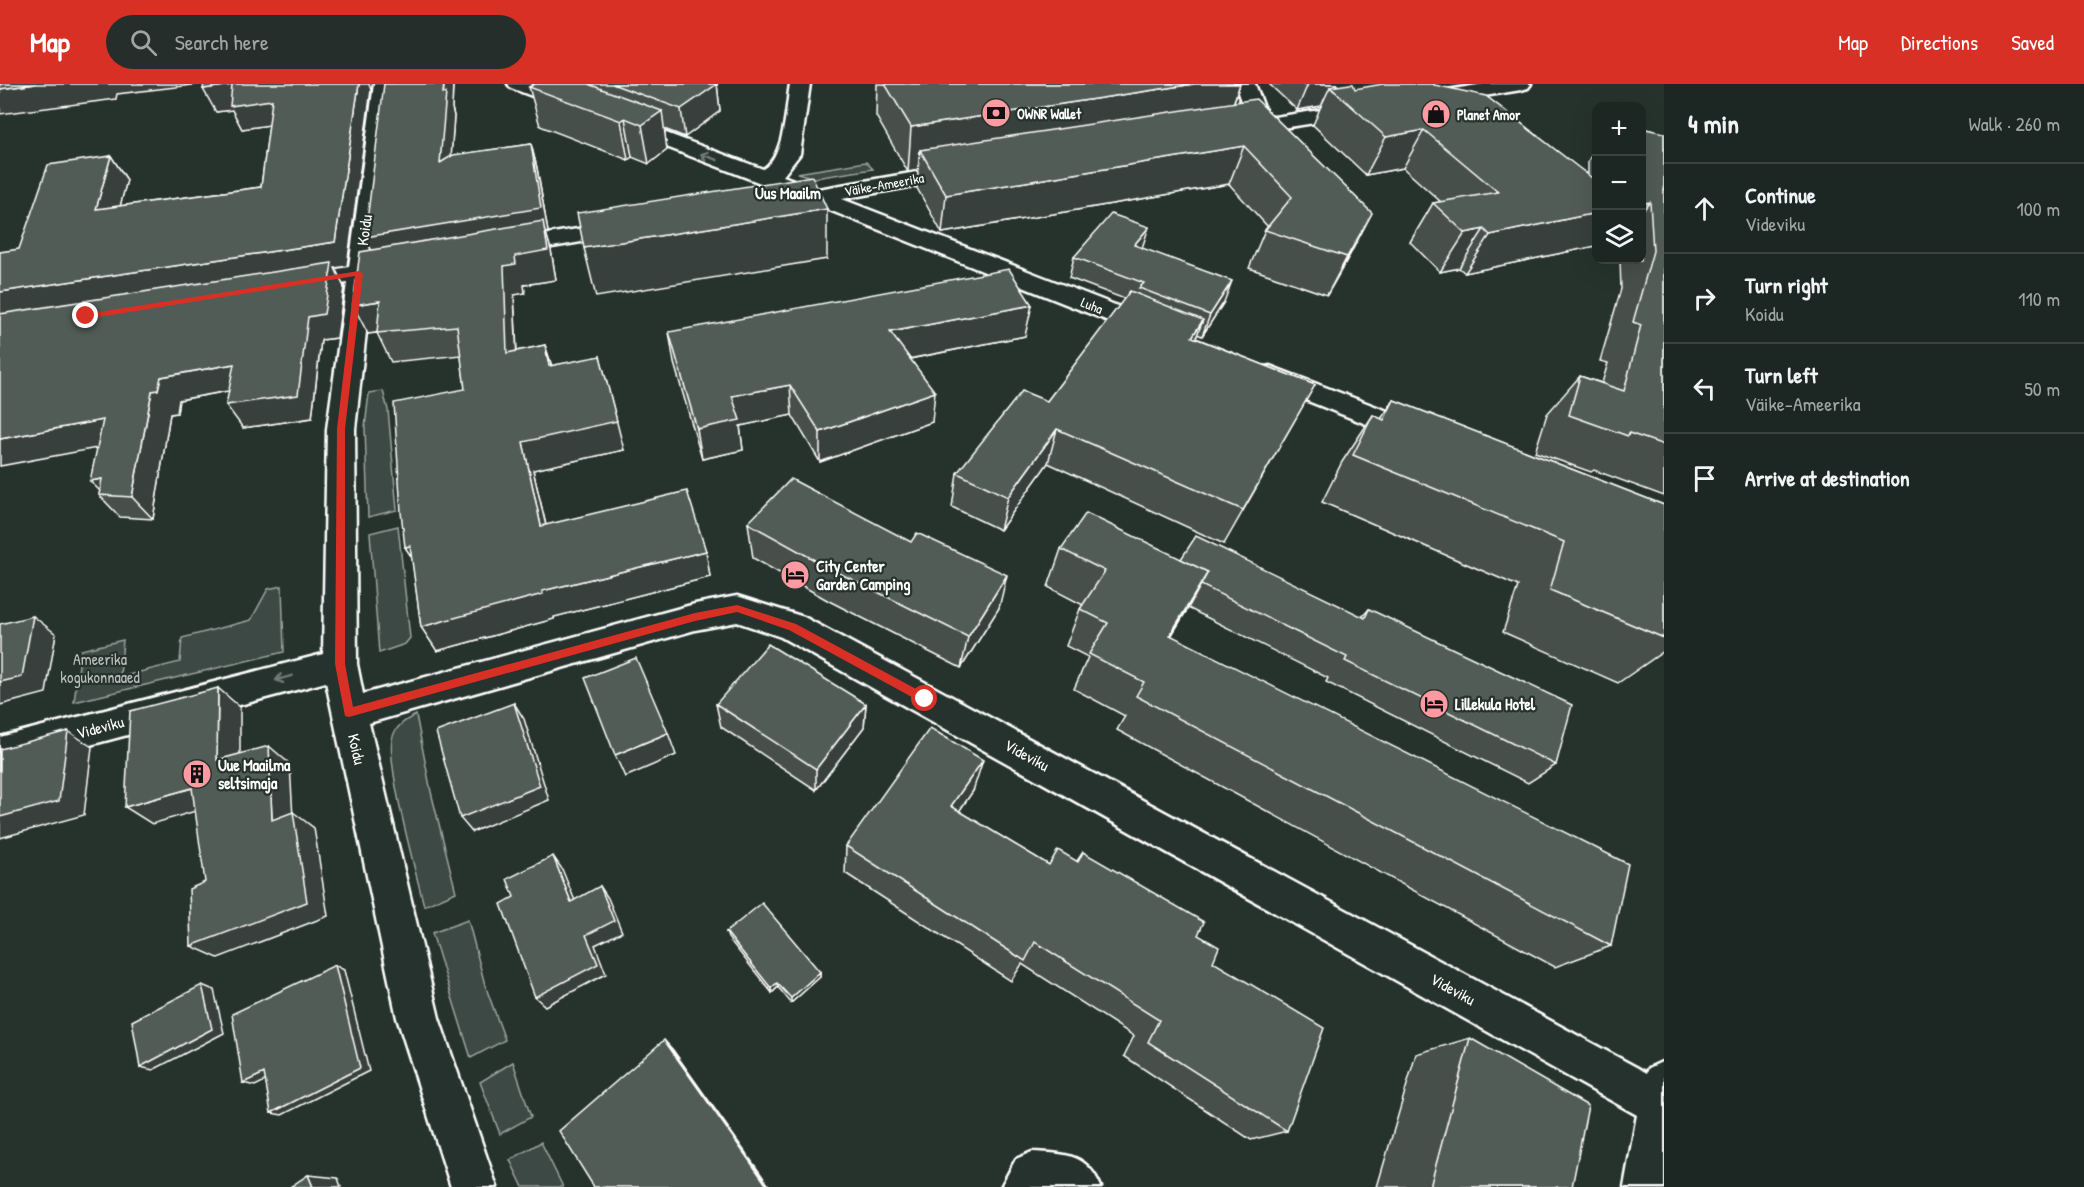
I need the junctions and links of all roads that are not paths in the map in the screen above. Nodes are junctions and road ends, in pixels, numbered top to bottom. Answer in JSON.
{"nodes":[{"id":1,"x":384,"y":84,"type":"edge"},
{"id":2,"x":518,"y":84,"type":"edge"},
{"id":3,"x":800,"y":84,"type":"edge"},
{"id":4,"x":1245,"y":84,"type":"edge"},
{"id":5,"x":1521,"y":84,"type":"edge"},
{"id":6,"x":1408,"y":102,"type":"edge"},
{"id":7,"x":1385,"y":106,"type":"edge"},
{"id":8,"x":1260,"y":126,"type":"junction"},
{"id":9,"x":1213,"y":133,"type":"edge"},
{"id":10,"x":980,"y":169,"type":"edge"},
{"id":11,"x":764,"y":178,"type":"junction"},
{"id":12,"x":815,"y":196,"type":"junction"},
{"id":13,"x":759,"y":207,"type":"edge"},
{"id":14,"x":645,"y":225,"type":"edge"},
{"id":15,"x":488,"y":251,"type":"edge"},
{"id":16,"x":418,"y":263,"type":"edge"},
{"id":17,"x":359,"y":274,"type":"junction"},
{"id":18,"x":268,"y":288,"type":"edge"},
{"id":19,"x":1177,"y":339,"type":"edge"},
{"id":20,"x":1244,"y":365,"type":"edge"},
{"id":21,"x":1432,"y":439,"type":"edge"},
{"id":22,"x":340,"y":664,"type":"junction"},
{"id":23,"x":349,"y":712,"type":"junction"},
{"id":24,"x":0,"y":753,"type":"edge"},
{"id":25,"x":1663,"y":1097,"type":"edge"},
{"id":26,"x":474,"y":1187,"type":"edge"},
{"id":27,"x":1024,"y":1187,"type":"edge"},
{"id":28,"x":1078,"y":1187,"type":"edge"},
{"id":29,"x":1647,"y":1187,"type":"edge"}],
"edges":[{"from":1,"to":17,"type":"street","name":"Koidu"},
{"from":11,"to":2,"type":"street","name":"Luha","one_way":true},
{"from":3,"to":11,"type":"street"},
{"from":4,"to":8,"type":"street"},
{"from":5,"to":6,"type":"street"},
{"from":7,"to":8,"type":"street"},
{"from":8,"to":9,"type":"street"},
{"from":10,"to":12,"type":"street","name":"Väike-Ameerika"},
{"from":11,"to":12,"type":"street","name":"Luha"},
{"from":12,"to":13,"type":"street","name":"Väike-Ameerika"},
{"from":12,"to":19,"type":"street","name":"Luha"},
{"from":14,"to":15,"type":"street"},
{"from":16,"to":17,"type":"street"},
{"from":17,"to":18,"type":"street"},
{"from":17,"to":22,"type":"street","name":"Koidu"},
{"from":20,"to":21,"type":"street"},
{"from":22,"to":23,"type":"street","name":"Koidu"},
{"from":22,"to":24,"type":"street","name":"Videviku","one_way":true},
{"from":23,"to":25,"type":"street","name":"Videviku"},
{"from":23,"to":26,"type":"street","name":"Koidu"},
{"from":25,"to":29,"type":"street"},
{"from":27,"to":28,"type":"street"}]}
